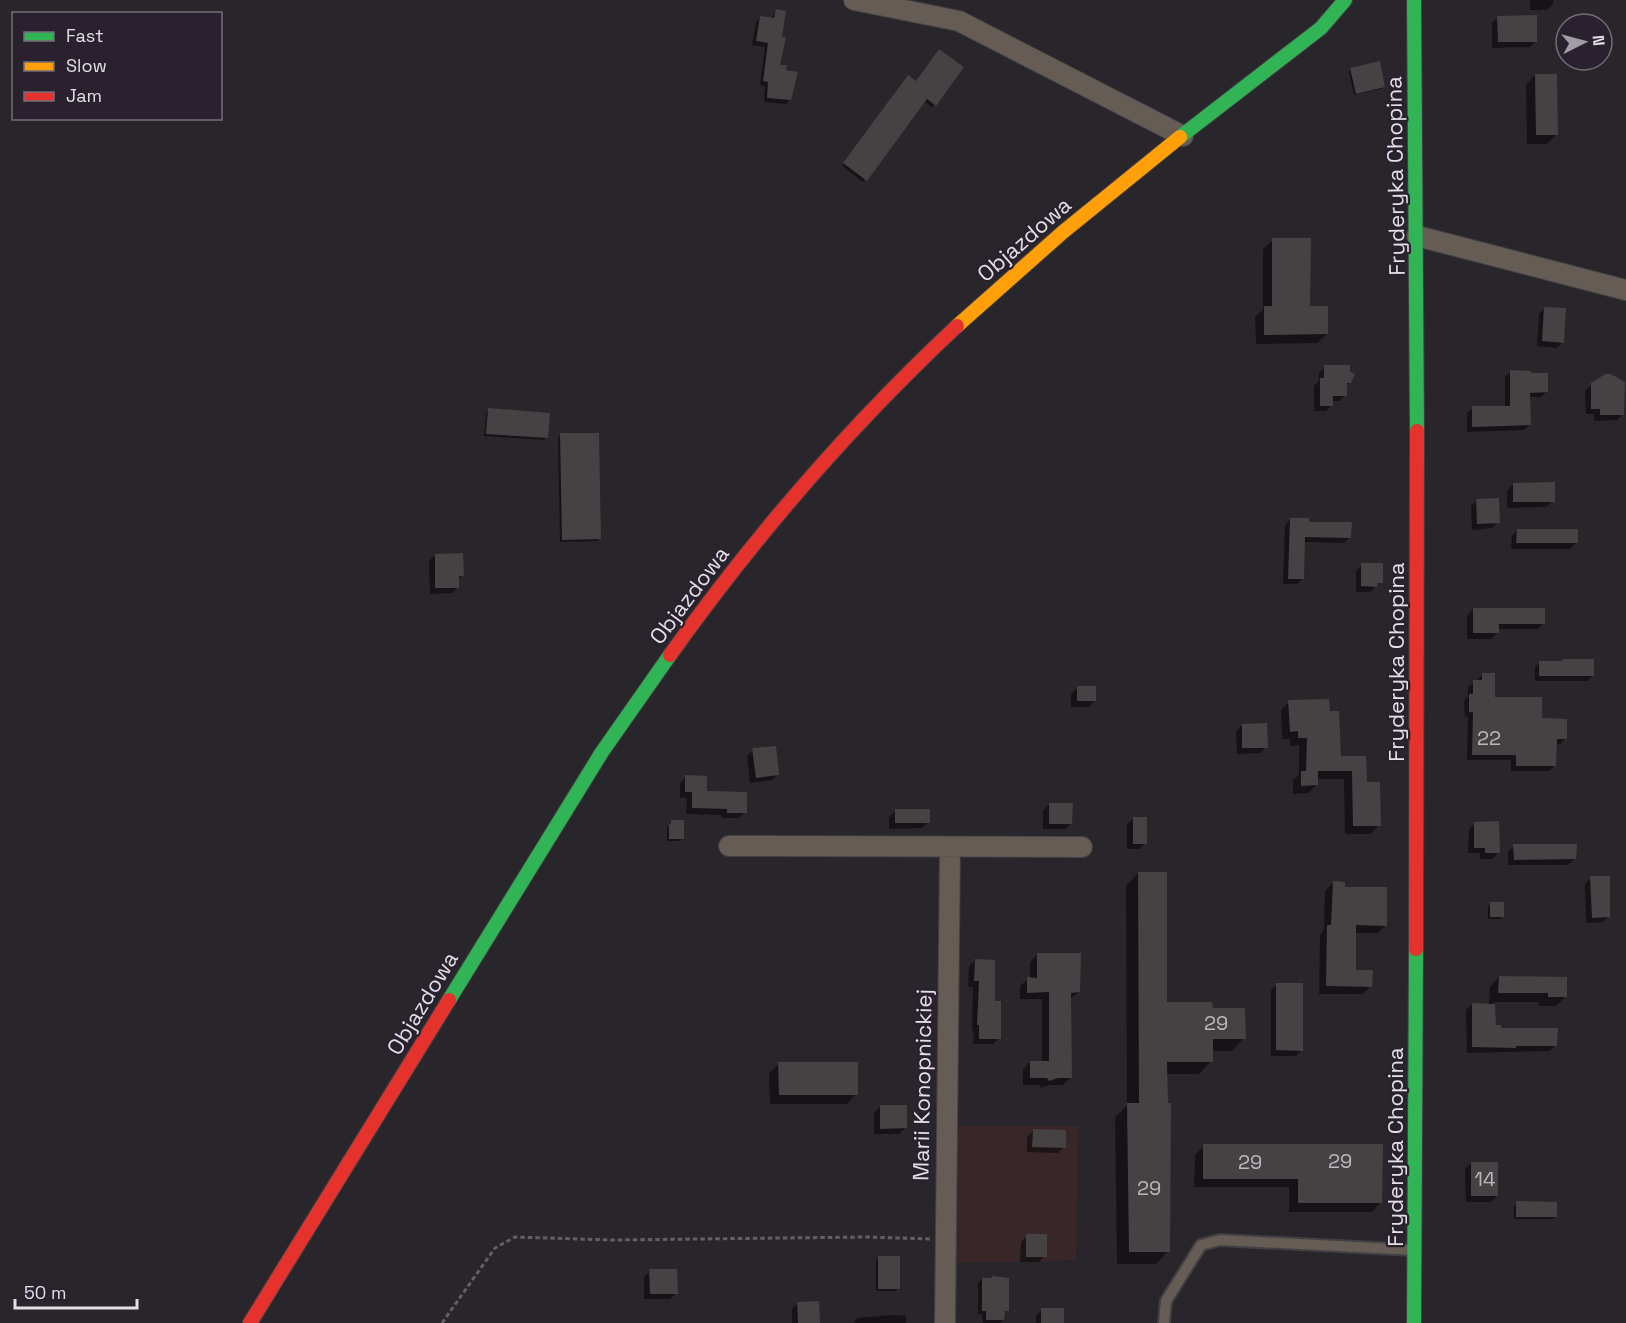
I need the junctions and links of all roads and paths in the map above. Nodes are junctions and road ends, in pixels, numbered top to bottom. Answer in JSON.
{"nodes":[{"id":1,"x":854,"y":0,"type":"edge"},
{"id":2,"x":1414,"y":0,"type":"edge"},
{"id":3,"x":1350,"y":5,"type":"edge"},
{"id":4,"x":1183,"y":136,"type":"junction"},
{"id":5,"x":1417,"y":236,"type":"junction"},
{"id":6,"x":1626,"y":290,"type":"edge"},
{"id":7,"x":729,"y":846,"type":"dead end"},
{"id":8,"x":1082,"y":847,"type":"dead end"},
{"id":9,"x":950,"y":848,"type":"junction"},
{"id":10,"x":944,"y":1239,"type":"junction"},
{"id":11,"x":1415,"y":1250,"type":"junction"},
{"id":12,"x":250,"y":1323,"type":"edge"},
{"id":13,"x":442,"y":1323,"type":"edge"},
{"id":14,"x":945,"y":1323,"type":"edge"},
{"id":15,"x":1164,"y":1323,"type":"edge"},
{"id":16,"x":1414,"y":1323,"type":"edge"}],
"edges":[{"from":1,"to":4,"type":"street"},
{"from":2,"to":5,"type":"main road","name":"Fryderyka Chopina"},
{"from":3,"to":4,"type":"main road","name":"Objazdowa"},
{"from":4,"to":12,"type":"main road","name":"Objazdowa"},
{"from":5,"to":6,"type":"street"},
{"from":5,"to":11,"type":"main road","name":"Fryderyka Chopina"},
{"from":7,"to":9,"type":"street"},
{"from":8,"to":9,"type":"street"},
{"from":9,"to":10,"type":"street","name":"Marii Konopnickiej"},
{"from":10,"to":13,"type":"path"},
{"from":10,"to":14,"type":"street","name":"Marii Konopnickiej"},
{"from":11,"to":15,"type":"lane"},
{"from":11,"to":16,"type":"main road","name":"Fryderyka Chopina"}]}
